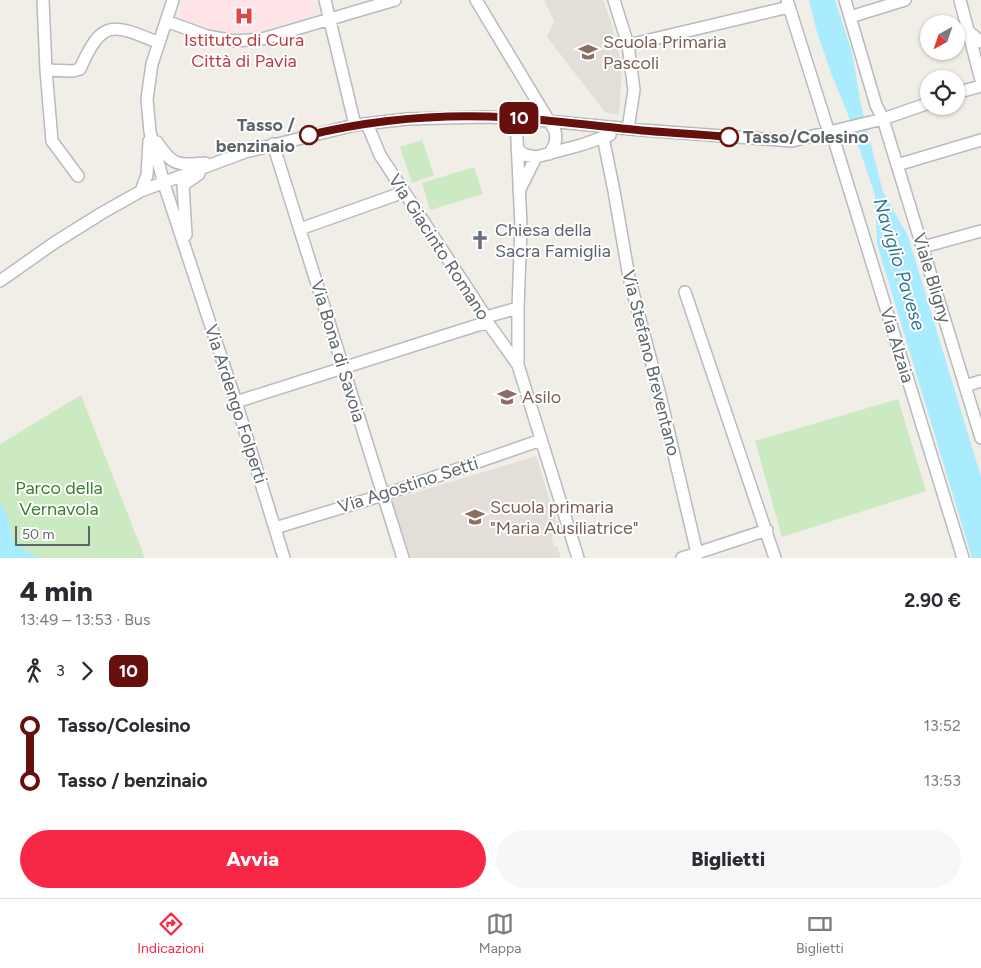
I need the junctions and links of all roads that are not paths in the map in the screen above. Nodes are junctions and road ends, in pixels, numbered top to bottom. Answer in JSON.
{"nodes":[{"id":1,"x":44,"y":0,"type":"edge"},
{"id":2,"x":173,"y":0,"type":"edge"},
{"id":3,"x":325,"y":0,"type":"edge"},
{"id":4,"x":395,"y":0,"type":"edge"},
{"id":5,"x":476,"y":0,"type":"edge"},
{"id":6,"x":614,"y":0,"type":"edge"},
{"id":7,"x":845,"y":0,"type":"edge"},
{"id":8,"x":905,"y":0,"type":"edge"},
{"id":9,"x":960,"y":0,"type":"edge"},
{"id":10,"x":788,"y":3,"type":"edge"},
{"id":11,"x":850,"y":17,"type":"junction"},
{"id":12,"x":330,"y":19,"type":"junction"},
{"id":13,"x":166,"y":20,"type":"junction"},
{"id":14,"x":967,"y":30,"type":"junction"},
{"id":15,"x":981,"y":42,"type":"edge"},
{"id":16,"x":159,"y":43,"type":"junction"},
{"id":17,"x":628,"y":45,"type":"junction"},
{"id":18,"x":46,"y":70,"type":"junction"},
{"id":19,"x":981,"y":80,"type":"edge"},
{"id":20,"x":981,"y":86,"type":"edge"},
{"id":21,"x":965,"y":90,"type":"edge"},
{"id":22,"x":920,"y":106,"type":"edge"},
{"id":23,"x":516,"y":118,"type":"junction"},
{"id":24,"x":883,"y":119,"type":"junction"},
{"id":25,"x":550,"y":121,"type":"junction"},
{"id":26,"x":361,"y":124,"type":"junction"},
{"id":27,"x":628,"y":129,"type":"junction"},
{"id":28,"x":150,"y":132,"type":"junction"},
{"id":29,"x":829,"y":133,"type":"junction"},
{"id":30,"x":603,"y":137,"type":"junction"},
{"id":31,"x":981,"y":140,"type":"edge"},
{"id":32,"x":273,"y":144,"type":"junction"},
{"id":33,"x":516,"y":149,"type":"junction"},
{"id":34,"x":549,"y":154,"type":"junction"},
{"id":35,"x":536,"y":157,"type":"junction"},
{"id":36,"x":217,"y":162,"type":"junction"},
{"id":37,"x":897,"y":165,"type":"junction"},
{"id":38,"x":78,"y":176,"type":"dead end"},
{"id":39,"x":164,"y":184,"type":"junction"},
{"id":40,"x":141,"y":191,"type":"junction"},
{"id":41,"x":404,"y":192,"type":"junction"},
{"id":42,"x":518,"y":193,"type":"junction"},
{"id":43,"x":300,"y":229,"type":"junction"},
{"id":44,"x":981,"y":230,"type":"edge"},
{"id":45,"x":923,"y":247,"type":"junction"},
{"id":46,"x":186,"y":249,"type":"junction"},
{"id":47,"x":0,"y":281,"type":"edge"},
{"id":48,"x":685,"y":292,"type":"dead end"},
{"id":49,"x":518,"y":308,"type":"junction"},
{"id":50,"x":487,"y":320,"type":"junction"},
{"id":51,"x":518,"y":365,"type":"junction"},
{"id":52,"x":343,"y":369,"type":"junction"},
{"id":53,"x":981,"y":381,"type":"edge"},
{"id":54,"x":965,"y":386,"type":"junction"},
{"id":55,"x":236,"y":402,"type":"junction"},
{"id":56,"x":981,"y":438,"type":"edge"},
{"id":57,"x":541,"y":440,"type":"junction"},
{"id":58,"x":383,"y":495,"type":"junction"},
{"id":59,"x":275,"y":528,"type":"junction"},
{"id":60,"x":767,"y":530,"type":"junction"},
{"id":61,"x":696,"y":556,"type":"edge"},
{"id":62,"x":284,"y":558,"type":"edge"},
{"id":63,"x":403,"y":558,"type":"edge"},
{"id":64,"x":578,"y":558,"type":"edge"},
{"id":65,"x":682,"y":558,"type":"edge"},
{"id":66,"x":775,"y":558,"type":"edge"},
{"id":67,"x":963,"y":558,"type":"edge"}],
"edges":[{"from":1,"to":18,"type":"street"},
{"from":2,"to":13,"type":"street"},
{"from":3,"to":12,"type":"street","name":"Via Giacinto Romano"},
{"from":4,"to":12,"type":"street"},
{"from":5,"to":25,"type":"street"},
{"from":6,"to":17,"type":"street"},
{"from":7,"to":11,"type":"street","name":"Viale Bligny"},
{"from":8,"to":11,"type":"street"},
{"from":9,"to":14,"type":"street"},
{"from":10,"to":17,"type":"street"},
{"from":10,"to":29,"type":"street","name":"Via Alzaia"},
{"from":11,"to":24,"type":"street","name":"Viale Bligny"},
{"from":12,"to":13,"type":"street"},
{"from":12,"to":26,"type":"street","name":"Via Giacinto Romano"},
{"from":13,"to":16,"type":"street"},
{"from":14,"to":15,"type":"street"},
{"from":14,"to":19,"type":"street"},
{"from":16,"to":18,"type":"street"},
{"from":16,"to":28,"type":"street"},
{"from":17,"to":27,"type":"street"},
{"from":18,"to":38,"type":"street"},
{"from":20,"to":21,"type":"street"},
{"from":22,"to":24,"type":"street"},
{"from":23,"to":25,"type":"street"},
{"from":23,"to":26,"type":"street"},
{"from":23,"to":33,"type":"street"},
{"from":24,"to":29,"type":"street"},
{"from":24,"to":37,"type":"street","name":"Viale Bligny"},
{"from":25,"to":27,"type":"street"},
{"from":25,"to":34,"type":"street"},
{"from":26,"to":32,"type":"street"},
{"from":26,"to":41,"type":"street","name":"Via Giacinto Romano"},
{"from":27,"to":29,"type":"street"},
{"from":27,"to":30,"type":"street"},
{"from":28,"to":36,"type":"street"},
{"from":28,"to":39,"type":"street","name":"Via Ardengo Folperti"},
{"from":28,"to":40,"type":"street"},
{"from":29,"to":67,"type":"street","name":"Via Alzaia"},
{"from":30,"to":34,"type":"street"},
{"from":30,"to":61,"type":"street","name":"Via Stefano Breventano"},
{"from":31,"to":37,"type":"street"},
{"from":32,"to":36,"type":"street"},
{"from":32,"to":43,"type":"street","name":"Via Bona di Savoia"},
{"from":33,"to":35,"type":"street"},
{"from":33,"to":42,"type":"street"},
{"from":34,"to":35,"type":"street"},
{"from":35,"to":42,"type":"street"},
{"from":36,"to":39,"type":"street"},
{"from":36,"to":46,"type":"street","name":"Via Ardengo Folperti"},
{"from":37,"to":45,"type":"street","name":"Viale Bligny"},
{"from":39,"to":40,"type":"street"},
{"from":39,"to":46,"type":"street","name":"Via Ardengo Folperti"},
{"from":40,"to":47,"type":"street"},
{"from":41,"to":43,"type":"street"},
{"from":41,"to":50,"type":"street","name":"Via Giacinto Romano"},
{"from":42,"to":49,"type":"street"},
{"from":43,"to":52,"type":"street","name":"Via Bona di Savoia"},
{"from":44,"to":45,"type":"street"},
{"from":45,"to":54,"type":"street","name":"Viale Bligny"},
{"from":46,"to":55,"type":"street","name":"Via Ardengo Folperti"},
{"from":48,"to":60,"type":"street"},
{"from":49,"to":50,"type":"street"},
{"from":49,"to":51,"type":"street"},
{"from":50,"to":51,"type":"street","name":"Via Giacinto Romano"},
{"from":50,"to":52,"type":"street"},
{"from":51,"to":57,"type":"street"},
{"from":52,"to":55,"type":"street"},
{"from":52,"to":58,"type":"street","name":"Via Bona di Savoia"},
{"from":53,"to":54,"type":"street"},
{"from":54,"to":56,"type":"street","name":"Viale Bligny"},
{"from":55,"to":59,"type":"street","name":"Via Ardengo Folperti"},
{"from":57,"to":58,"type":"street","name":"Via Agostino Setti"},
{"from":57,"to":64,"type":"street"},
{"from":58,"to":59,"type":"street","name":"Via Agostino Setti"},
{"from":58,"to":63,"type":"street","name":"Via Bona di Savoia"},
{"from":59,"to":62,"type":"street","name":"Via Ardengo Folperti"},
{"from":60,"to":61,"type":"street"},
{"from":60,"to":66,"type":"street"},
{"from":61,"to":65,"type":"street"}]}
